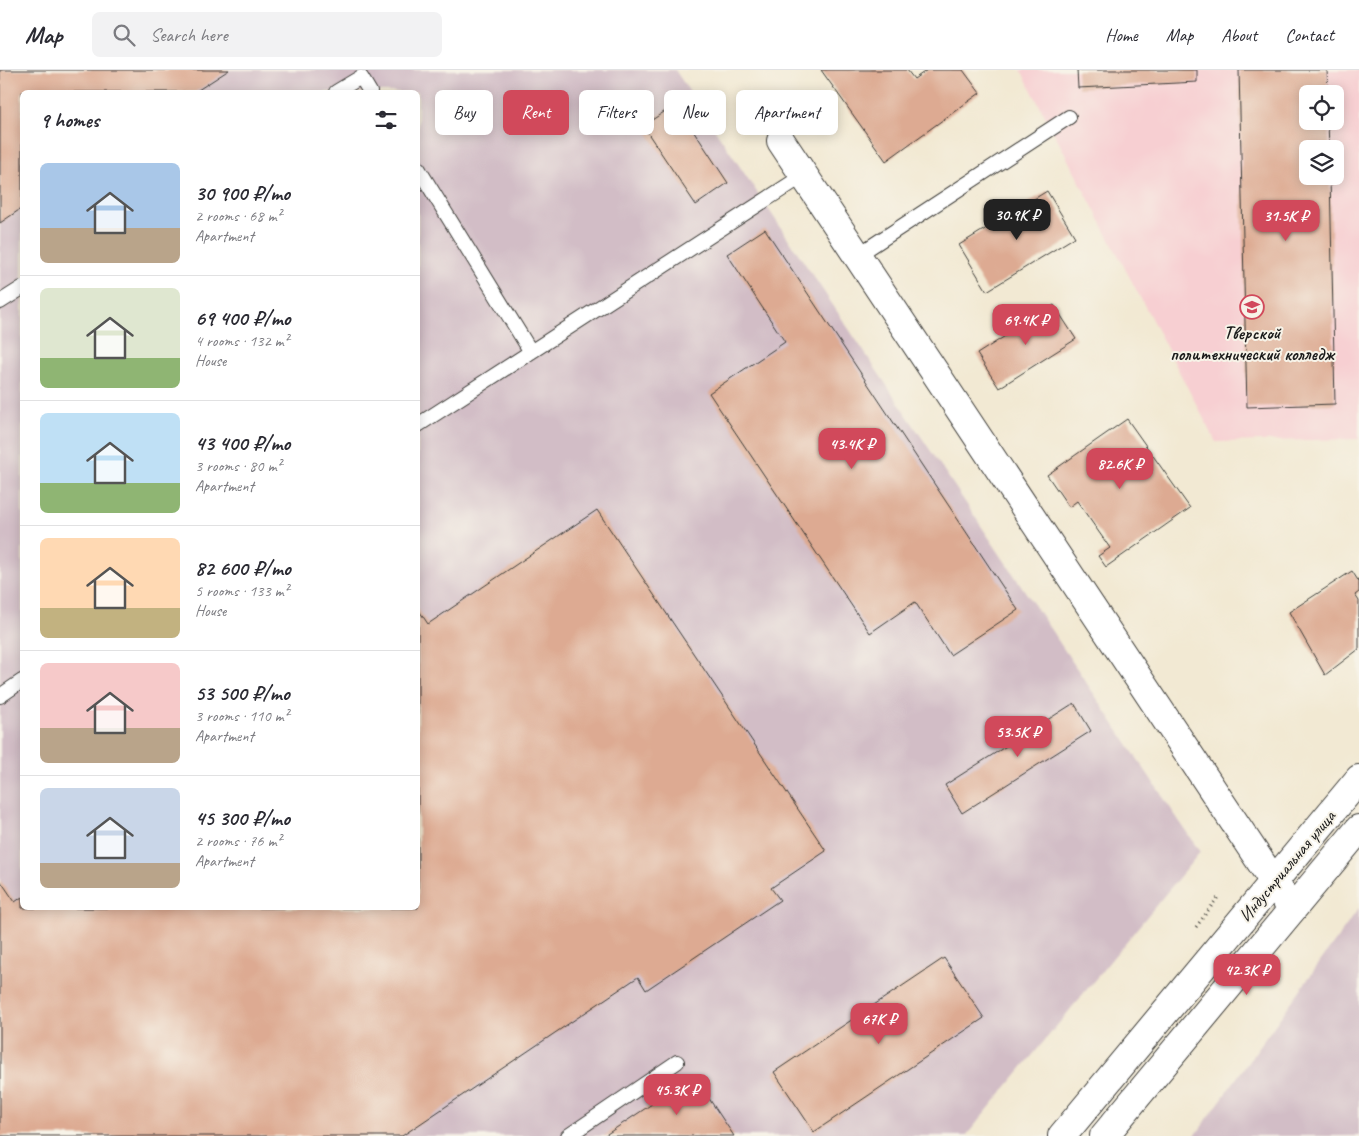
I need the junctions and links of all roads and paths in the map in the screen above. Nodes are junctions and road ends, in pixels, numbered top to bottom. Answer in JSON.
{"nodes":[{"id":1,"x":339,"y":90,"type":"edge"},
{"id":2,"x":369,"y":90,"type":"edge"},
{"id":3,"x":1069,"y":117,"type":"dead end"},
{"id":4,"x":781,"y":141,"type":"dead end"},
{"id":5,"x":420,"y":171,"type":"edge"},
{"id":6,"x":804,"y":175,"type":"junction"},
{"id":7,"x":858,"y":255,"type":"junction"},
{"id":8,"x":20,"y":289,"type":"edge"},
{"id":9,"x":0,"y":302,"type":"edge"},
{"id":10,"x":531,"y":352,"type":"junction"},
{"id":11,"x":420,"y":424,"type":"edge"},
{"id":12,"x":20,"y":682,"type":"edge"},
{"id":13,"x":0,"y":696,"type":"edge"},
{"id":14,"x":1359,"y":779,"type":"edge"},
{"id":15,"x":1359,"y":829,"type":"edge"},
{"id":16,"x":1274,"y":882,"type":"junction"},
{"id":17,"x":1219,"y":896,"type":"dead end"},
{"id":18,"x":1292,"y":909,"type":"junction"},
{"id":19,"x":1196,"y":927,"type":"dead end"},
{"id":20,"x":677,"y":1062,"type":"dead end"},
{"id":21,"x":568,"y":1136,"type":"edge"},
{"id":22,"x":1062,"y":1136,"type":"edge"},
{"id":23,"x":1104,"y":1136,"type":"edge"}],
"edges":[{"from":1,"to":2,"type":"lane"},
{"from":3,"to":7,"type":"lane"},
{"from":4,"to":6,"type":"street"},
{"from":5,"to":10,"type":"lane"},
{"from":6,"to":7,"type":"street"},
{"from":6,"to":10,"type":"lane"},
{"from":7,"to":16,"type":"street"},
{"from":8,"to":9,"type":"lane"},
{"from":10,"to":11,"type":"lane"},
{"from":12,"to":13,"type":"lane"},
{"from":14,"to":16,"type":"street","name":"Индустриальная улица"},
{"from":15,"to":18,"type":"street","name":"Индустриальная улица"},
{"from":16,"to":18,"type":"street"},
{"from":16,"to":22,"type":"street","name":"Индустриальная улица"},
{"from":17,"to":19,"type":"path"},
{"from":18,"to":23,"type":"street","name":"Индустриальная улица"},
{"from":20,"to":21,"type":"lane"}]}
